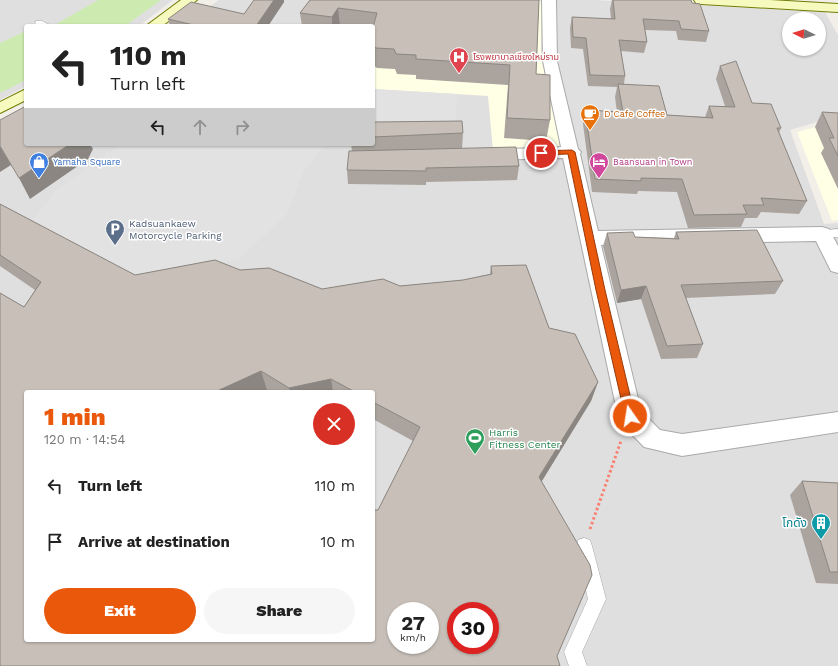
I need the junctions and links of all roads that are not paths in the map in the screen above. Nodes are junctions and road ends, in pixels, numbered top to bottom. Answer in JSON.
{"nodes":[{"id":1,"x":190,"y":0,"type":"edge"},
{"id":2,"x":549,"y":0,"type":"edge"},
{"id":3,"x":701,"y":0,"type":"edge"},
{"id":4,"x":838,"y":8,"type":"edge"},
{"id":5,"x":39,"y":22,"type":"dead end"},
{"id":6,"x":44,"y":24,"type":"edge"},
{"id":7,"x":156,"y":24,"type":"edge"},
{"id":8,"x":24,"y":95,"type":"edge"},
{"id":9,"x":24,"y":107,"type":"edge"},
{"id":10,"x":0,"y":108,"type":"edge"},
{"id":11,"x":0,"y":120,"type":"edge"},
{"id":12,"x":572,"y":152,"type":"junction"},
{"id":13,"x":468,"y":156,"type":"edge"},
{"id":14,"x":830,"y":234,"type":"edge"},
{"id":15,"x":589,"y":238,"type":"junction"},
{"id":16,"x":838,"y":266,"type":"edge"},
{"id":17,"x":838,"y":422,"type":"edge"},
{"id":18,"x":584,"y":546,"type":"road end"},
{"id":19,"x":578,"y":666,"type":"edge"}],
"edges":[{"from":1,"to":7,"type":"main road"},
{"from":2,"to":12,"type":"street"},
{"from":3,"to":4,"type":"main road"},
{"from":5,"to":6,"type":"lane"},
{"from":8,"to":10,"type":"main road"},
{"from":9,"to":11,"type":"main road"},
{"from":12,"to":13,"type":"street"},
{"from":12,"to":15,"type":"street"},
{"from":14,"to":15,"type":"street"},
{"from":14,"to":16,"type":"street"},
{"from":15,"to":17,"type":"street"},
{"from":18,"to":19,"type":"lane"}]}
